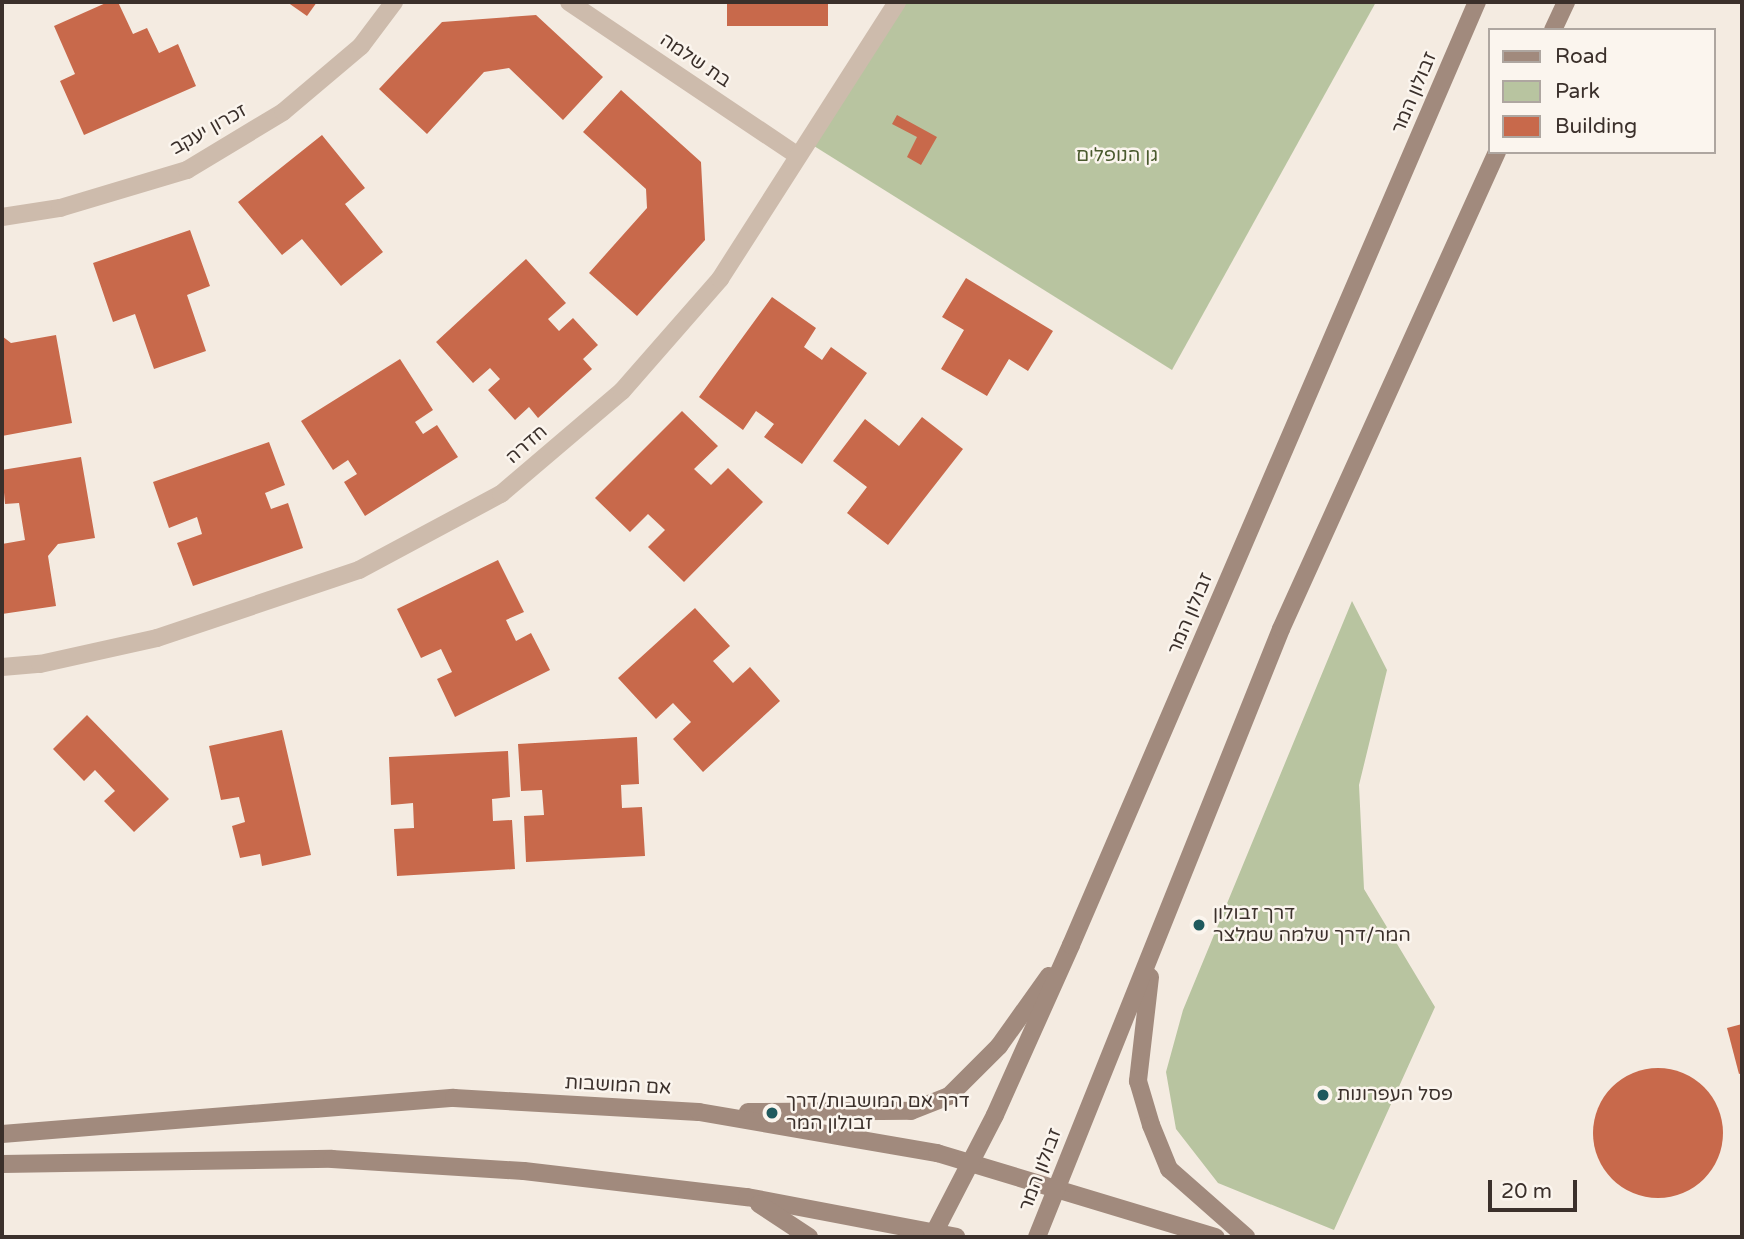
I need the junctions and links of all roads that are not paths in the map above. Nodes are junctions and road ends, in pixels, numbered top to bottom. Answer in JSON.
{"nodes":[{"id":1,"x":394,"y":2,"type":"edge"},
{"id":2,"x":569,"y":2,"type":"edge"},
{"id":3,"x":897,"y":2,"type":"edge"},
{"id":4,"x":1477,"y":2,"type":"edge"},
{"id":5,"x":1566,"y":2,"type":"edge"},
{"id":6,"x":1554,"y":28,"type":"edge"},
{"id":7,"x":1496,"y":154,"type":"edge"},
{"id":8,"x":797,"y":155,"type":"junction"},
{"id":9,"x":2,"y":217,"type":"edge"},
{"id":10,"x":2,"y":667,"type":"edge"},
{"id":11,"x":1071,"y":945,"type":"junction"},
{"id":12,"x":1152,"y":955,"type":"junction"},
{"id":13,"x":699,"y":1112,"type":"junction"},
{"id":14,"x":2,"y":1134,"type":"edge"},
{"id":15,"x":970,"y":1163,"type":"junction"},
{"id":16,"x":2,"y":1164,"type":"edge"},
{"id":17,"x":1056,"y":1188,"type":"junction"},
{"id":18,"x":747,"y":1197,"type":"junction"},
{"id":19,"x":933,"y":1234,"type":"edge"},
{"id":20,"x":809,"y":1237,"type":"edge"},
{"id":21,"x":956,"y":1237,"type":"edge"},
{"id":22,"x":1037,"y":1237,"type":"edge"},
{"id":23,"x":1216,"y":1237,"type":"edge"},
{"id":24,"x":1246,"y":1237,"type":"edge"}],
"edges":[{"from":1,"to":9,"type":"street","name":"זכרון יעקב"},
{"from":2,"to":8,"type":"street","name":"בת שלמה"},
{"from":3,"to":8,"type":"street","name":"חדרה"},
{"from":4,"to":11,"type":"main road","name":"זבולון המר"},
{"from":5,"to":6,"type":"main road"},
{"from":7,"to":12,"type":"main road","name":"זבולון המר"},
{"from":8,"to":10,"type":"street","name":"חדרה"},
{"from":11,"to":13,"type":"main road"},
{"from":11,"to":15,"type":"main road","name":"זבולון המר"},
{"from":12,"to":17,"type":"main road","name":"זבולון המר"},
{"from":12,"to":24,"type":"main road"},
{"from":13,"to":14,"type":"main road","name":"אם המושבות"},
{"from":13,"to":15,"type":"main road","name":"אם המושבות"},
{"from":15,"to":17,"type":"main road","name":"אם המושבות"},
{"from":15,"to":19,"type":"main road","name":"זבולון המר"},
{"from":16,"to":18,"type":"main road"},
{"from":17,"to":22,"type":"main road","name":"זבולון המר"},
{"from":17,"to":23,"type":"main road","name":"אם המושבות"},
{"from":18,"to":19,"type":"main road"},
{"from":18,"to":20,"type":"main road"},
{"from":19,"to":21,"type":"main road"}]}
